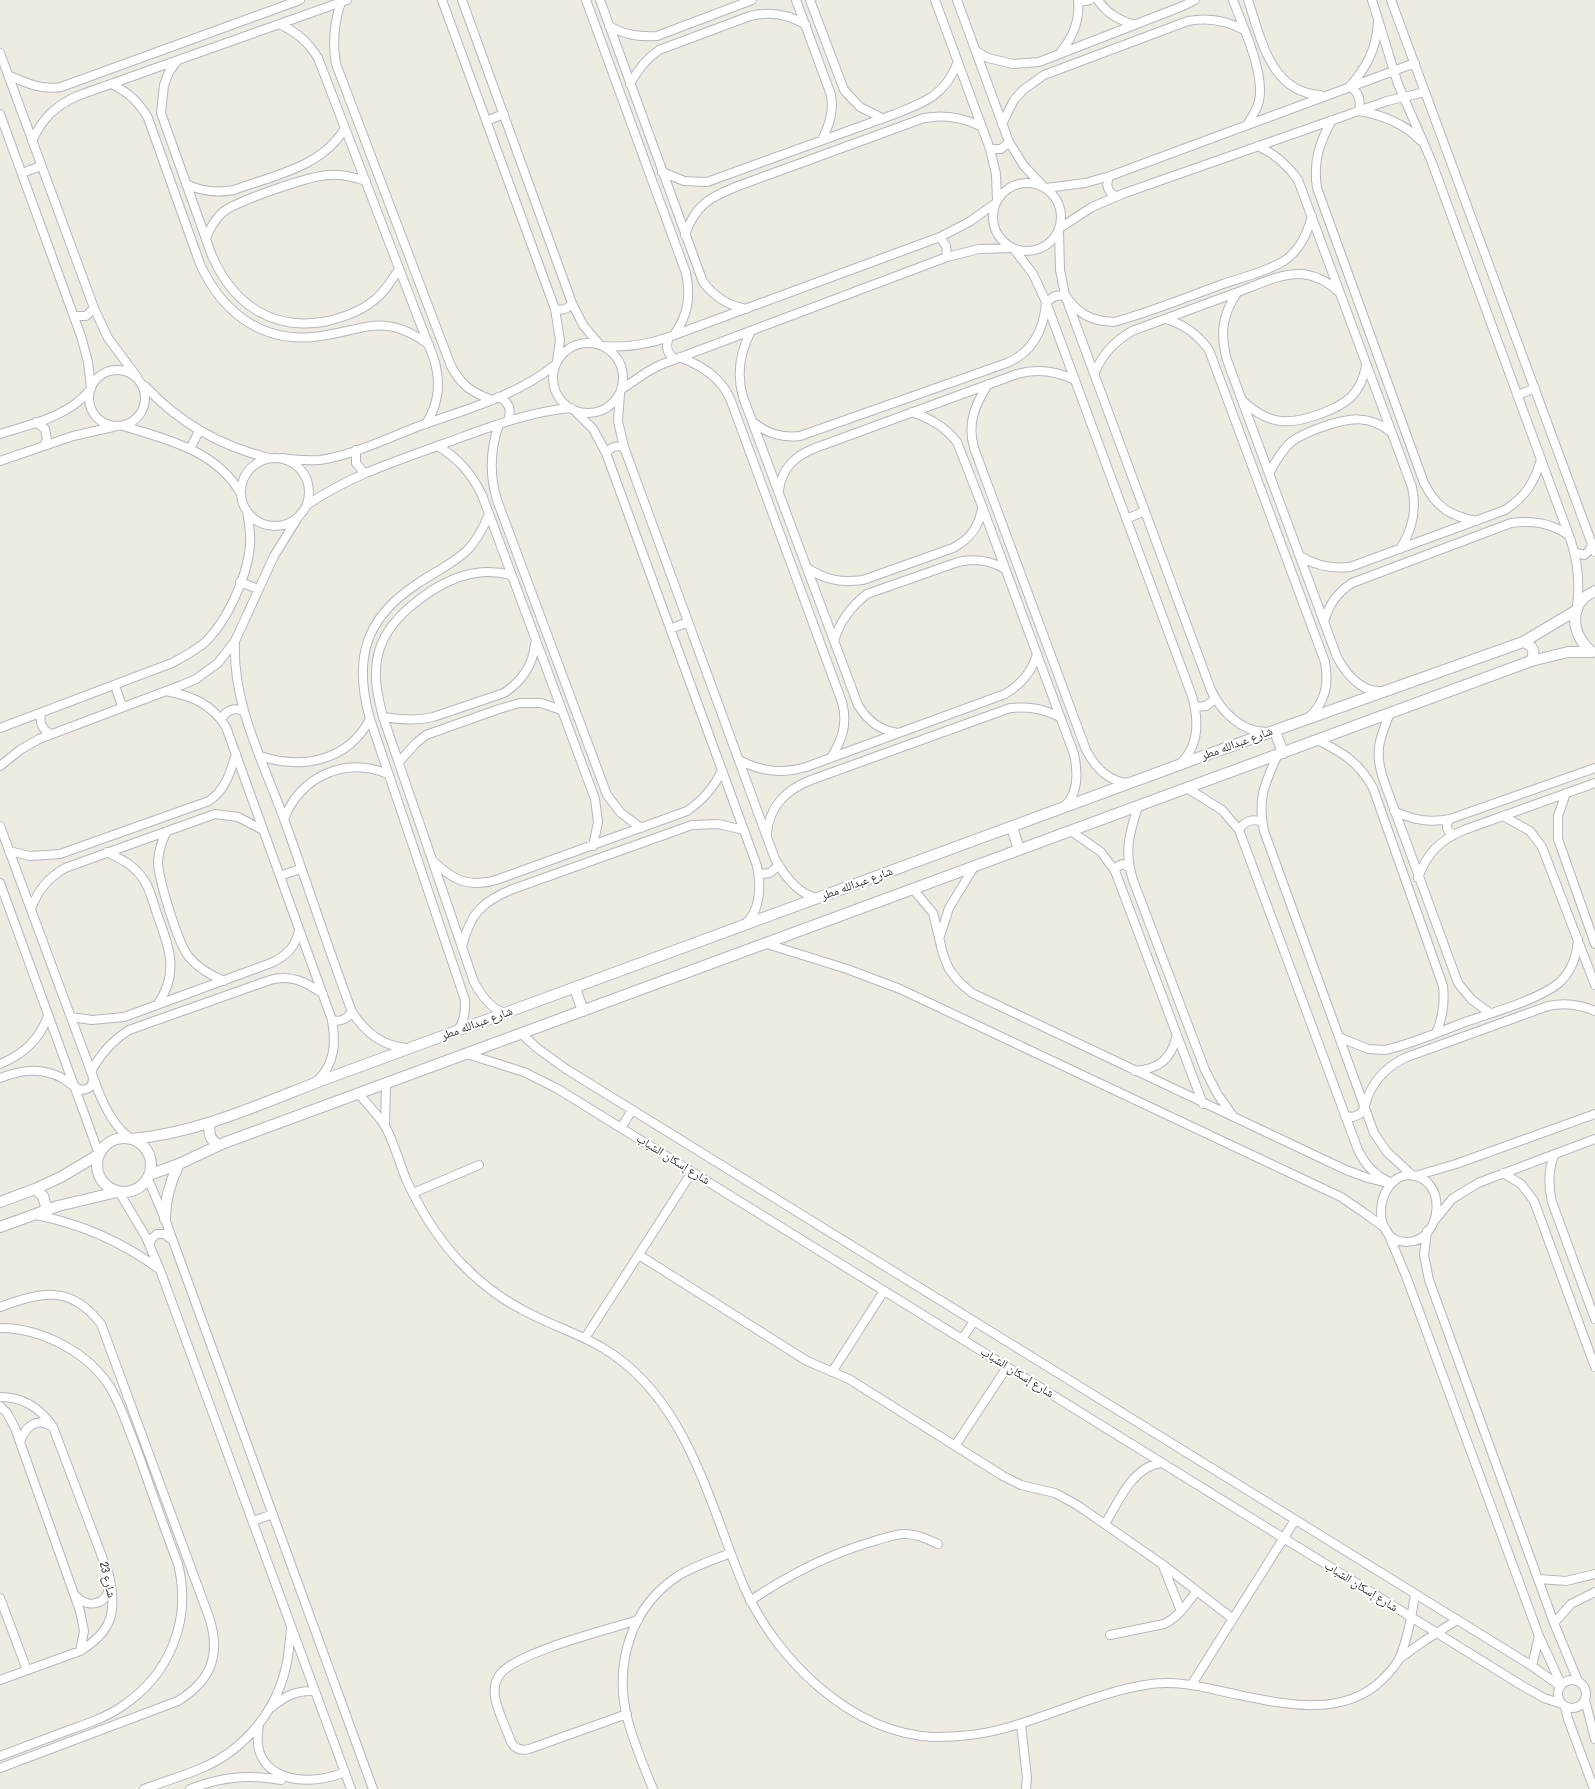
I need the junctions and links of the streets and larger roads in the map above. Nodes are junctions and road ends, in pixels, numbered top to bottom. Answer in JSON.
{"nodes":[{"id":1,"x":300,"y":0,"type":"edge"},
{"id":2,"x":442,"y":0,"type":"edge"},
{"id":3,"x":462,"y":0,"type":"edge"},
{"id":4,"x":586,"y":0,"type":"edge"},
{"id":5,"x":600,"y":0,"type":"edge"},
{"id":6,"x":796,"y":0,"type":"edge"},
{"id":7,"x":810,"y":0,"type":"edge"},
{"id":8,"x":936,"y":0,"type":"edge"},
{"id":9,"x":957,"y":0,"type":"edge"},
{"id":10,"x":1090,"y":0,"type":"edge"},
{"id":11,"x":1098,"y":0,"type":"edge"},
{"id":12,"x":1195,"y":0,"type":"edge"},
{"id":13,"x":1234,"y":0,"type":"edge"},
{"id":14,"x":1248,"y":0,"type":"edge"},
{"id":15,"x":1372,"y":0,"type":"edge"},
{"id":16,"x":1392,"y":0,"type":"edge"},
{"id":17,"x":344,"y":1,"type":"edge"},
{"id":18,"x":749,"y":1,"type":"edge"},
{"id":19,"x":1079,"y":1,"type":"edge"},
{"id":20,"x":1184,"y":6,"type":"junction"},
{"id":21,"x":750,"y":16,"type":"junction"},
{"id":22,"x":1378,"y":19,"type":"junction"},
{"id":23,"x":1188,"y":21,"type":"junction"},
{"id":24,"x":279,"y":24,"type":"junction"},
{"id":25,"x":806,"y":25,"type":"junction"},
{"id":26,"x":1134,"y":25,"type":"junction"},
{"id":27,"x":609,"y":26,"type":"junction"},
{"id":28,"x":1244,"y":30,"type":"junction"},
{"id":29,"x":669,"y":32,"type":"junction"},
{"id":30,"x":673,"y":44,"type":"junction"},
{"id":31,"x":976,"y":51,"type":"junction"},
{"id":32,"x":0,"y":53,"type":"edge"},
{"id":33,"x":1059,"y":55,"type":"junction"},
{"id":34,"x":177,"y":61,"type":"junction"},
{"id":35,"x":958,"y":62,"type":"junction"},
{"id":36,"x":1039,"y":62,"type":"junction"},
{"id":37,"x":1415,"y":63,"type":"junction"},
{"id":38,"x":336,"y":64,"type":"junction"},
{"id":39,"x":323,"y":69,"type":"junction"},
{"id":40,"x":1274,"y":70,"type":"junction"},
{"id":41,"x":1394,"y":70,"type":"junction"},
{"id":42,"x":1259,"y":74,"type":"junction"},
{"id":43,"x":8,"y":75,"type":"junction"},
{"id":44,"x":1044,"y":75,"type":"junction"},
{"id":45,"x":839,"y":79,"type":"junction"},
{"id":46,"x":72,"y":84,"type":"junction"},
{"id":47,"x":110,"y":84,"type":"junction"},
{"id":48,"x":630,"y":84,"type":"junction"},
{"id":49,"x":827,"y":84,"type":"junction"},
{"id":50,"x":1350,"y":86,"type":"junction"},
{"id":51,"x":1425,"y":92,"type":"junction"},
{"id":52,"x":77,"y":96,"type":"junction"},
{"id":53,"x":1324,"y":96,"type":"junction"},
{"id":54,"x":1404,"y":97,"type":"junction"},
{"id":55,"x":1359,"y":111,"type":"junction"},
{"id":56,"x":161,"y":113,"type":"junction"},
{"id":57,"x":0,"y":114,"type":"edge"},
{"id":58,"x":504,"y":114,"type":"junction"},
{"id":59,"x":895,"y":114,"type":"junction"},
{"id":60,"x":148,"y":118,"type":"junction"},
{"id":61,"x":882,"y":118,"type":"junction"},
{"id":62,"x":1332,"y":120,"type":"junction"},
{"id":63,"x":486,"y":121,"type":"junction"},
{"id":64,"x":1002,"y":124,"type":"junction"},
{"id":65,"x":1247,"y":125,"type":"junction"},
{"id":66,"x":980,"y":126,"type":"junction"},
{"id":67,"x":900,"y":127,"type":"junction"},
{"id":68,"x":346,"y":128,"type":"junction"},
{"id":69,"x":0,"y":138,"type":"edge"},
{"id":70,"x":822,"y":140,"type":"junction"},
{"id":71,"x":10,"y":142,"type":"junction"},
{"id":72,"x":32,"y":142,"type":"junction"},
{"id":73,"x":1009,"y":142,"type":"junction"},
{"id":74,"x":1258,"y":146,"type":"junction"},
{"id":75,"x":1425,"y":146,"type":"junction"},
{"id":76,"x":990,"y":149,"type":"junction"},
{"id":77,"x":307,"y":164,"type":"junction"},
{"id":78,"x":41,"y":166,"type":"junction"},
{"id":79,"x":662,"y":172,"type":"junction"},
{"id":80,"x":733,"y":173,"type":"junction"},
{"id":81,"x":22,"y":174,"type":"junction"},
{"id":82,"x":1110,"y":176,"type":"junction"},
{"id":83,"x":313,"y":177,"type":"junction"},
{"id":84,"x":366,"y":181,"type":"junction"},
{"id":85,"x":186,"y":184,"type":"junction"},
{"id":86,"x":738,"y":186,"type":"junction"},
{"id":87,"x":1044,"y":187,"type":"junction"},
{"id":88,"x":1317,"y":188,"type":"junction"},
{"id":89,"x":234,"y":190,"type":"junction"},
{"id":90,"x":1303,"y":192,"type":"junction"},
{"id":91,"x":1116,"y":196,"type":"junction"},
{"id":92,"x":389,"y":202,"type":"junction"},
{"id":93,"x":996,"y":202,"type":"junction"},
{"id":94,"x":239,"y":203,"type":"junction"},
{"id":95,"x":376,"y":207,"type":"junction"},
{"id":96,"x":1312,"y":216,"type":"junction"},
{"id":97,"x":1059,"y":230,"type":"junction"},
{"id":98,"x":685,"y":235,"type":"junction"},
{"id":99,"x":940,"y":237,"type":"junction"},
{"id":100,"x":206,"y":238,"type":"junction"},
{"id":101,"x":1012,"y":249,"type":"junction"},
{"id":102,"x":947,"y":257,"type":"junction"},
{"id":103,"x":399,"y":269,"type":"junction"},
{"id":104,"x":698,"y":269,"type":"junction"},
{"id":105,"x":1259,"y":272,"type":"junction"},
{"id":106,"x":686,"y":273,"type":"junction"},
{"id":107,"x":1263,"y":283,"type":"junction"},
{"id":108,"x":1237,"y":292,"type":"junction"},
{"id":109,"x":1340,"y":293,"type":"junction"},
{"id":110,"x":1065,"y":296,"type":"junction"},
{"id":111,"x":1046,"y":302,"type":"junction"},
{"id":112,"x":572,"y":303,"type":"junction"},
{"id":113,"x":94,"y":308,"type":"junction"},
{"id":114,"x":555,"y":309,"type":"junction"},
{"id":115,"x":746,"y":309,"type":"junction"},
{"id":116,"x":361,"y":310,"type":"junction"},
{"id":117,"x":75,"y":316,"type":"junction"},
{"id":118,"x":1128,"y":318,"type":"junction"},
{"id":119,"x":1166,"y":319,"type":"junction"},
{"id":120,"x":367,"y":326,"type":"junction"},
{"id":121,"x":751,"y":331,"type":"junction"},
{"id":122,"x":1132,"y":331,"type":"junction"},
{"id":123,"x":672,"y":336,"type":"junction"},
{"id":124,"x":429,"y":345,"type":"junction"},
{"id":125,"x":601,"y":345,"type":"junction"},
{"id":126,"x":1223,"y":346,"type":"junction"},
{"id":127,"x":1209,"y":350,"type":"junction"},
{"id":128,"x":678,"y":358,"type":"junction"},
{"id":129,"x":1013,"y":361,"type":"junction"},
{"id":130,"x":557,"y":362,"type":"junction"},
{"id":131,"x":1366,"y":364,"type":"junction"},
{"id":132,"x":451,"y":366,"type":"junction"},
{"id":133,"x":437,"y":370,"type":"junction"},
{"id":134,"x":1017,"y":374,"type":"junction"},
{"id":135,"x":1094,"y":374,"type":"junction"},
{"id":136,"x":137,"y":377,"type":"junction"},
{"id":137,"x":1075,"y":380,"type":"junction"},
{"id":138,"x":143,"y":384,"type":"junction"},
{"id":139,"x":988,"y":384,"type":"junction"},
{"id":140,"x":1534,"y":388,"type":"junction"},
{"id":141,"x":90,"y":389,"type":"junction"},
{"id":142,"x":741,"y":390,"type":"junction"},
{"id":143,"x":621,"y":391,"type":"junction"},
{"id":144,"x":729,"y":395,"type":"junction"},
{"id":145,"x":1518,"y":395,"type":"junction"},
{"id":146,"x":495,"y":399,"type":"junction"},
{"id":147,"x":1242,"y":401,"type":"junction"},
{"id":148,"x":572,"y":409,"type":"junction"},
{"id":149,"x":912,"y":412,"type":"junction"},
{"id":150,"x":1345,"y":412,"type":"junction"},
{"id":151,"x":508,"y":420,"type":"junction"},
{"id":152,"x":1297,"y":420,"type":"junction"},
{"id":153,"x":36,"y":422,"type":"junction"},
{"id":154,"x":752,"y":422,"type":"junction"},
{"id":155,"x":426,"y":424,"type":"junction"},
{"id":156,"x":499,"y":424,"type":"junction"},
{"id":157,"x":121,"y":426,"type":"junction"},
{"id":158,"x":200,"y":431,"type":"junction"},
{"id":159,"x":1392,"y":432,"type":"junction"},
{"id":160,"x":0,"y":434,"type":"edge"},
{"id":161,"x":1302,"y":435,"type":"junction"},
{"id":162,"x":971,"y":437,"type":"junction"},
{"id":163,"x":957,"y":442,"type":"junction"},
{"id":164,"x":801,"y":444,"type":"junction"},
{"id":165,"x":44,"y":445,"type":"junction"},
{"id":166,"x":438,"y":446,"type":"junction"},
{"id":167,"x":624,"y":447,"type":"junction"},
{"id":168,"x":190,"y":449,"type":"junction"},
{"id":169,"x":356,"y":450,"type":"junction"},
{"id":170,"x":606,"y":453,"type":"junction"},
{"id":171,"x":271,"y":458,"type":"junction"},
{"id":172,"x":282,"y":458,"type":"junction"},
{"id":173,"x":1541,"y":459,"type":"junction"},
{"id":174,"x":0,"y":461,"type":"edge"},
{"id":175,"x":364,"y":473,"type":"junction"},
{"id":176,"x":1269,"y":474,"type":"junction"},
{"id":177,"x":1424,"y":482,"type":"junction"},
{"id":178,"x":1412,"y":487,"type":"junction"},
{"id":179,"x":494,"y":491,"type":"junction"},
{"id":180,"x":779,"y":492,"type":"junction"},
{"id":181,"x":241,"y":494,"type":"junction"},
{"id":182,"x":482,"y":495,"type":"junction"},
{"id":183,"x":307,"y":505,"type":"junction"},
{"id":184,"x":982,"y":506,"type":"junction"},
{"id":185,"x":1505,"y":510,"type":"junction"},
{"id":186,"x":247,"y":511,"type":"junction"},
{"id":187,"x":1145,"y":511,"type":"junction"},
{"id":188,"x":489,"y":514,"type":"junction"},
{"id":189,"x":1126,"y":518,"type":"junction"},
{"id":190,"x":297,"y":519,"type":"junction"},
{"id":191,"x":1476,"y":521,"type":"junction"},
{"id":192,"x":1511,"y":523,"type":"junction"},
{"id":193,"x":1569,"y":535,"type":"junction"},
{"id":194,"x":799,"y":547,"type":"junction"},
{"id":195,"x":953,"y":548,"type":"junction"},
{"id":196,"x":1593,"y":548,"type":"edge"},
{"id":197,"x":1400,"y":549,"type":"junction"},
{"id":198,"x":787,"y":552,"type":"junction"},
{"id":199,"x":1574,"y":552,"type":"junction"},
{"id":200,"x":1300,"y":556,"type":"junction"},
{"id":201,"x":958,"y":562,"type":"junction"},
{"id":202,"x":1360,"y":565,"type":"junction"},
{"id":203,"x":447,"y":567,"type":"junction"},
{"id":204,"x":807,"y":568,"type":"junction"},
{"id":205,"x":1019,"y":568,"type":"junction"},
{"id":206,"x":1006,"y":571,"type":"junction"},
{"id":207,"x":511,"y":575,"type":"junction"},
{"id":208,"x":1364,"y":577,"type":"junction"},
{"id":209,"x":454,"y":580,"type":"junction"},
{"id":210,"x":863,"y":580,"type":"junction"},
{"id":211,"x":240,"y":582,"type":"junction"},
{"id":212,"x":258,"y":590,"type":"junction"},
{"id":213,"x":1595,"y":591,"type":"edge"},
{"id":214,"x":867,"y":594,"type":"junction"},
{"id":215,"x":1577,"y":610,"type":"junction"},
{"id":216,"x":688,"y":622,"type":"junction"},
{"id":217,"x":1324,"y":622,"type":"junction"},
{"id":218,"x":670,"y":629,"type":"junction"},
{"id":219,"x":235,"y":641,"type":"junction"},
{"id":220,"x":834,"y":641,"type":"junction"},
{"id":221,"x":536,"y":642,"type":"junction"},
{"id":222,"x":1523,"y":642,"type":"junction"},
{"id":223,"x":1593,"y":653,"type":"edge"},
{"id":224,"x":1037,"y":654,"type":"junction"},
{"id":225,"x":1337,"y":657,"type":"junction"},
{"id":226,"x":1531,"y":661,"type":"junction"},
{"id":227,"x":1325,"y":662,"type":"junction"},
{"id":228,"x":376,"y":678,"type":"junction"},
{"id":229,"x":363,"y":680,"type":"junction"},
{"id":230,"x":115,"y":686,"type":"junction"},
{"id":231,"x":166,"y":690,"type":"junction"},
{"id":232,"x":1384,"y":691,"type":"junction"},
{"id":233,"x":504,"y":693,"type":"junction"},
{"id":234,"x":1005,"y":694,"type":"junction"},
{"id":235,"x":1215,"y":699,"type":"junction"},
{"id":236,"x":858,"y":705,"type":"junction"},
{"id":237,"x":122,"y":706,"type":"junction"},
{"id":238,"x":508,"y":706,"type":"junction"},
{"id":239,"x":1195,"y":707,"type":"junction"},
{"id":240,"x":1010,"y":708,"type":"junction"},
{"id":241,"x":844,"y":709,"type":"junction"},
{"id":242,"x":244,"y":710,"type":"junction"},
{"id":243,"x":561,"y":710,"type":"junction"},
{"id":244,"x":41,"y":713,"type":"junction"},
{"id":245,"x":1390,"y":713,"type":"junction"},
{"id":246,"x":383,"y":717,"type":"junction"},
{"id":247,"x":1060,"y":717,"type":"junction"},
{"id":248,"x":433,"y":718,"type":"junction"},
{"id":249,"x":370,"y":719,"type":"junction"},
{"id":250,"x":1307,"y":719,"type":"junction"},
{"id":251,"x":221,"y":720,"type":"junction"},
{"id":252,"x":0,"y":728,"type":"edge"},
{"id":253,"x":438,"y":730,"type":"junction"},
{"id":254,"x":1273,"y":731,"type":"junction"},
{"id":255,"x":50,"y":734,"type":"junction"},
{"id":256,"x":898,"y":734,"type":"junction"},
{"id":257,"x":1318,"y":740,"type":"junction"},
{"id":258,"x":1086,"y":750,"type":"junction"},
{"id":259,"x":236,"y":754,"type":"junction"},
{"id":260,"x":1074,"y":754,"type":"junction"},
{"id":261,"x":1280,"y":754,"type":"junction"},
{"id":262,"x":260,"y":756,"type":"junction"},
{"id":263,"x":324,"y":758,"type":"junction"},
{"id":264,"x":831,"y":758,"type":"junction"},
{"id":265,"x":739,"y":760,"type":"junction"},
{"id":266,"x":399,"y":762,"type":"junction"},
{"id":267,"x":0,"y":766,"type":"edge"},
{"id":268,"x":1178,"y":766,"type":"junction"},
{"id":269,"x":1595,"y":768,"type":"edge"},
{"id":270,"x":722,"y":770,"type":"junction"},
{"id":271,"x":793,"y":771,"type":"junction"},
{"id":272,"x":328,"y":773,"type":"junction"},
{"id":273,"x":388,"y":774,"type":"junction"},
{"id":274,"x":1131,"y":783,"type":"junction"},
{"id":275,"x":1595,"y":783,"type":"edge"},
{"id":276,"x":1384,"y":784,"type":"junction"},
{"id":277,"x":798,"y":785,"type":"junction"},
{"id":278,"x":1187,"y":788,"type":"junction"},
{"id":279,"x":1373,"y":788,"type":"junction"},
{"id":280,"x":409,"y":792,"type":"junction"},
{"id":281,"x":1566,"y":793,"type":"junction"},
{"id":282,"x":607,"y":794,"type":"junction"},
{"id":283,"x":396,"y":797,"type":"junction"},
{"id":284,"x":595,"y":799,"type":"junction"},
{"id":285,"x":209,"y":801,"type":"junction"},
{"id":286,"x":1138,"y":806,"type":"junction"},
{"id":287,"x":1061,"y":809,"type":"junction"},
{"id":288,"x":1394,"y":811,"type":"junction"},
{"id":289,"x":214,"y":814,"type":"junction"},
{"id":290,"x":1503,"y":816,"type":"junction"},
{"id":291,"x":673,"y":817,"type":"junction"},
{"id":292,"x":284,"y":819,"type":"junction"},
{"id":293,"x":1450,"y":819,"type":"junction"},
{"id":294,"x":1262,"y":822,"type":"junction"},
{"id":295,"x":1012,"y":827,"type":"junction"},
{"id":296,"x":641,"y":828,"type":"junction"},
{"id":297,"x":678,"y":829,"type":"junction"},
{"id":298,"x":1,"y":830,"type":"edge"},
{"id":299,"x":263,"y":830,"type":"junction"},
{"id":300,"x":744,"y":830,"type":"junction"},
{"id":301,"x":1239,"y":830,"type":"junction"},
{"id":302,"x":167,"y":831,"type":"junction"},
{"id":303,"x":1071,"y":831,"type":"junction"},
{"id":304,"x":1454,"y":834,"type":"junction"},
{"id":305,"x":766,"y":835,"type":"junction"},
{"id":306,"x":593,"y":846,"type":"junction"},
{"id":307,"x":1019,"y":850,"type":"junction"},
{"id":308,"x":1561,"y":851,"type":"junction"},
{"id":309,"x":9,"y":852,"type":"junction"},
{"id":310,"x":107,"y":852,"type":"junction"},
{"id":311,"x":60,"y":854,"type":"junction"},
{"id":312,"x":1547,"y":856,"type":"junction"},
{"id":313,"x":432,"y":860,"type":"junction"},
{"id":314,"x":779,"y":865,"type":"junction"},
{"id":315,"x":974,"y":867,"type":"junction"},
{"id":316,"x":65,"y":868,"type":"junction"},
{"id":317,"x":300,"y":868,"type":"junction"},
{"id":318,"x":1130,"y":868,"type":"junction"},
{"id":319,"x":1115,"y":871,"type":"junction"},
{"id":320,"x":759,"y":874,"type":"junction"},
{"id":321,"x":280,"y":876,"type":"junction"},
{"id":322,"x":508,"y":876,"type":"junction"},
{"id":323,"x":1418,"y":878,"type":"junction"},
{"id":324,"x":160,"y":879,"type":"junction"},
{"id":325,"x":0,"y":883,"type":"edge"},
{"id":326,"x":147,"y":883,"type":"junction"},
{"id":327,"x":512,"y":889,"type":"junction"},
{"id":328,"x":913,"y":889,"type":"junction"},
{"id":329,"x":819,"y":898,"type":"junction"},
{"id":330,"x":31,"y":909,"type":"junction"},
{"id":331,"x":741,"y":927,"type":"junction"},
{"id":332,"x":300,"y":930,"type":"junction"},
{"id":333,"x":939,"y":938,"type":"junction"},
{"id":334,"x":1578,"y":939,"type":"junction"},
{"id":335,"x":767,"y":944,"type":"junction"},
{"id":336,"x":1595,"y":944,"type":"edge"},
{"id":337,"x":182,"y":947,"type":"junction"},
{"id":338,"x":462,"y":947,"type":"junction"},
{"id":339,"x":170,"y":952,"type":"junction"},
{"id":340,"x":271,"y":963,"type":"junction"},
{"id":341,"x":1453,"y":973,"type":"junction"},
{"id":342,"x":1441,"y":977,"type":"junction"},
{"id":343,"x":276,"y":978,"type":"junction"},
{"id":344,"x":224,"y":980,"type":"junction"},
{"id":345,"x":474,"y":982,"type":"junction"},
{"id":346,"x":1595,"y":985,"type":"edge"},
{"id":347,"x":462,"y":987,"type":"junction"},
{"id":348,"x":575,"y":988,"type":"junction"},
{"id":349,"x":1543,"y":993,"type":"junction"},
{"id":350,"x":323,"y":994,"type":"junction"},
{"id":351,"x":155,"y":1006,"type":"junction"},
{"id":352,"x":1548,"y":1006,"type":"junction"},
{"id":353,"x":583,"y":1011,"type":"junction"},
{"id":354,"x":352,"y":1012,"type":"junction"},
{"id":355,"x":1595,"y":1012,"type":"edge"},
{"id":356,"x":508,"y":1013,"type":"junction"},
{"id":357,"x":1490,"y":1013,"type":"junction"},
{"id":358,"x":48,"y":1016,"type":"junction"},
{"id":359,"x":124,"y":1017,"type":"junction"},
{"id":360,"x":71,"y":1018,"type":"junction"},
{"id":361,"x":332,"y":1020,"type":"junction"},
{"id":362,"x":129,"y":1030,"type":"junction"},
{"id":363,"x":457,"y":1031,"type":"junction"},
{"id":364,"x":1436,"y":1033,"type":"junction"},
{"id":365,"x":522,"y":1034,"type":"junction"},
{"id":366,"x":1177,"y":1035,"type":"junction"},
{"id":367,"x":1339,"y":1037,"type":"junction"},
{"id":368,"x":1402,"y":1045,"type":"junction"},
{"id":369,"x":409,"y":1049,"type":"junction"},
{"id":370,"x":467,"y":1054,"type":"junction"},
{"id":371,"x":1198,"y":1054,"type":"junction"},
{"id":372,"x":1407,"y":1057,"type":"junction"},
{"id":373,"x":14,"y":1058,"type":"junction"},
{"id":374,"x":1186,"y":1059,"type":"junction"},
{"id":375,"x":0,"y":1064,"type":"edge"},
{"id":376,"x":1134,"y":1071,"type":"junction"},
{"id":377,"x":20,"y":1072,"type":"junction"},
{"id":378,"x":92,"y":1075,"type":"junction"},
{"id":379,"x":0,"y":1078,"type":"edge"},
{"id":380,"x":315,"y":1083,"type":"junction"},
{"id":381,"x":386,"y":1084,"type":"junction"},
{"id":382,"x":74,"y":1086,"type":"junction"},
{"id":383,"x":359,"y":1094,"type":"junction"},
{"id":384,"x":1203,"y":1104,"type":"junction"},
{"id":385,"x":1364,"y":1107,"type":"junction"},
{"id":386,"x":632,"y":1110,"type":"junction"},
{"id":387,"x":1595,"y":1114,"type":"edge"},
{"id":388,"x":1345,"y":1116,"type":"junction"},
{"id":389,"x":1235,"y":1117,"type":"junction"},
{"id":390,"x":210,"y":1124,"type":"junction"},
{"id":391,"x":385,"y":1126,"type":"junction"},
{"id":392,"x":620,"y":1128,"type":"junction"},
{"id":393,"x":131,"y":1138,"type":"junction"},
{"id":394,"x":1595,"y":1140,"type":"edge"},
{"id":395,"x":219,"y":1145,"type":"junction"},
{"id":396,"x":99,"y":1155,"type":"junction"},
{"id":397,"x":1554,"y":1155,"type":"junction"},
{"id":398,"x":179,"y":1164,"type":"junction"},
{"id":399,"x":479,"y":1165,"type":"dead end"},
{"id":400,"x":692,"y":1172,"type":"junction"},
{"id":401,"x":1502,"y":1173,"type":"junction"},
{"id":402,"x":1414,"y":1175,"type":"junction"},
{"id":403,"x":148,"y":1177,"type":"junction"},
{"id":404,"x":1391,"y":1183,"type":"junction"},
{"id":405,"x":35,"y":1189,"type":"junction"},
{"id":406,"x":118,"y":1192,"type":"junction"},
{"id":407,"x":413,"y":1193,"type":"junction"},
{"id":408,"x":0,"y":1202,"type":"edge"},
{"id":409,"x":39,"y":1213,"type":"junction"},
{"id":410,"x":165,"y":1219,"type":"junction"},
{"id":411,"x":1433,"y":1224,"type":"junction"},
{"id":412,"x":0,"y":1227,"type":"edge"},
{"id":413,"x":1386,"y":1230,"type":"junction"},
{"id":414,"x":1427,"y":1231,"type":"junction"},
{"id":415,"x":171,"y":1239,"type":"junction"},
{"id":416,"x":150,"y":1246,"type":"junction"},
{"id":417,"x":639,"y":1255,"type":"junction"},
{"id":418,"x":160,"y":1270,"type":"junction"},
{"id":419,"x":884,"y":1291,"type":"junction"},
{"id":420,"x":0,"y":1307,"type":"edge"},
{"id":421,"x":1595,"y":1319,"type":"edge"},
{"id":422,"x":974,"y":1322,"type":"junction"},
{"id":423,"x":0,"y":1328,"type":"edge"},
{"id":424,"x":585,"y":1338,"type":"junction"},
{"id":425,"x":962,"y":1339,"type":"junction"},
{"id":426,"x":1007,"y":1367,"type":"junction"},
{"id":427,"x":1595,"y":1367,"type":"edge"},
{"id":428,"x":832,"y":1372,"type":"junction"},
{"id":429,"x":0,"y":1397,"type":"edge"},
{"id":430,"x":0,"y":1406,"type":"edge"},
{"id":431,"x":53,"y":1428,"type":"junction"},
{"id":432,"x":20,"y":1442,"type":"junction"},
{"id":433,"x":955,"y":1446,"type":"junction"},
{"id":434,"x":1161,"y":1463,"type":"junction"},
{"id":435,"x":159,"y":1479,"type":"junction"},
{"id":436,"x":149,"y":1483,"type":"junction"},
{"id":437,"x":273,"y":1514,"type":"junction"},
{"id":438,"x":1295,"y":1520,"type":"junction"},
{"id":439,"x":253,"y":1521,"type":"junction"},
{"id":440,"x":1105,"y":1524,"type":"junction"},
{"id":441,"x":1283,"y":1538,"type":"junction"},
{"id":442,"x":938,"y":1544,"type":"dead end"},
{"id":443,"x":730,"y":1553,"type":"junction"},
{"id":444,"x":1162,"y":1564,"type":"junction"},
{"id":445,"x":1595,"y":1574,"type":"edge"},
{"id":446,"x":109,"y":1575,"type":"junction"},
{"id":447,"x":1539,"y":1579,"type":"junction"},
{"id":448,"x":1197,"y":1591,"type":"junction"},
{"id":449,"x":1595,"y":1592,"type":"edge"},
{"id":450,"x":1415,"y":1594,"type":"junction"},
{"id":451,"x":75,"y":1596,"type":"junction"},
{"id":452,"x":0,"y":1598,"type":"edge"},
{"id":453,"x":750,"y":1601,"type":"junction"},
{"id":454,"x":1181,"y":1611,"type":"junction"},
{"id":455,"x":1411,"y":1617,"type":"junction"},
{"id":456,"x":1233,"y":1619,"type":"junction"},
{"id":457,"x":638,"y":1620,"type":"junction"},
{"id":458,"x":1457,"y":1620,"type":"junction"},
{"id":459,"x":1554,"y":1623,"type":"junction"},
{"id":460,"x":291,"y":1626,"type":"junction"},
{"id":461,"x":1436,"y":1633,"type":"junction"},
{"id":462,"x":1110,"y":1635,"type":"dead end"},
{"id":463,"x":1539,"y":1636,"type":"junction"},
{"id":464,"x":80,"y":1651,"type":"junction"},
{"id":465,"x":1399,"y":1659,"type":"junction"},
{"id":466,"x":1532,"y":1666,"type":"junction"},
{"id":467,"x":27,"y":1670,"type":"junction"},
{"id":468,"x":0,"y":1680,"type":"edge"},
{"id":469,"x":1578,"y":1681,"type":"junction"},
{"id":470,"x":1192,"y":1684,"type":"junction"},
{"id":471,"x":1560,"y":1685,"type":"junction"},
{"id":472,"x":315,"y":1691,"type":"junction"},
{"id":473,"x":1585,"y":1700,"type":"junction"},
{"id":474,"x":1564,"y":1706,"type":"junction"},
{"id":475,"x":269,"y":1709,"type":"junction"},
{"id":476,"x":627,"y":1714,"type":"junction"},
{"id":477,"x":1592,"y":1722,"type":"edge"},
{"id":478,"x":260,"y":1723,"type":"junction"},
{"id":479,"x":1021,"y":1724,"type":"junction"},
{"id":480,"x":1595,"y":1739,"type":"edge"},
{"id":481,"x":0,"y":1756,"type":"edge"},
{"id":482,"x":0,"y":1768,"type":"edge"},
{"id":483,"x":345,"y":1772,"type":"junction"},
{"id":484,"x":286,"y":1780,"type":"junction"},
{"id":485,"x":144,"y":1789,"type":"edge"},
{"id":486,"x":190,"y":1789,"type":"edge"},
{"id":487,"x":307,"y":1789,"type":"edge"},
{"id":488,"x":351,"y":1789,"type":"edge"},
{"id":489,"x":373,"y":1789,"type":"edge"},
{"id":490,"x":653,"y":1789,"type":"edge"},
{"id":491,"x":1026,"y":1789,"type":"edge"},
{"id":492,"x":1594,"y":1789,"type":"edge"}],
"edges":[{"from":1,"to":46,"type":"street"},
{"from":2,"to":63,"type":"street"},
{"from":3,"to":58,"type":"street"},
{"from":4,"to":106,"type":"street"},
{"from":5,"to":27,"type":"street"},
{"from":6,"to":25,"type":"street"},
{"from":7,"to":45,"type":"street"},
{"from":8,"to":35,"type":"street"},
{"from":9,"to":31,"type":"street"},
{"from":10,"to":19,"type":"street"},
{"from":11,"to":26,"type":"street"},
{"from":12,"to":20,"type":"street"},
{"from":13,"to":28,"type":"street"},
{"from":14,"to":40,"type":"street"},
{"from":15,"to":22,"type":"street"},
{"from":16,"to":37,"type":"street"},
{"from":17,"to":24,"type":"street"},
{"from":17,"to":38,"type":"street"},
{"from":18,"to":21,"type":"street"},
{"from":18,"to":29,"type":"street"},
{"from":19,"to":33,"type":"street"},
{"from":20,"to":23,"type":"street"},
{"from":20,"to":26,"type":"street"},
{"from":21,"to":25,"type":"street"},
{"from":21,"to":30,"type":"street"},
{"from":22,"to":41,"type":"street"},
{"from":22,"to":50,"type":"street"},
{"from":23,"to":28,"type":"street"},
{"from":23,"to":44,"type":"street"},
{"from":24,"to":34,"type":"street"},
{"from":24,"to":39,"type":"street"},
{"from":25,"to":49,"type":"street"},
{"from":26,"to":33,"type":"street"},
{"from":27,"to":29,"type":"street"},
{"from":27,"to":48,"type":"street"},
{"from":28,"to":42,"type":"street"},
{"from":29,"to":30,"type":"street"},
{"from":30,"to":48,"type":"street"},
{"from":31,"to":36,"type":"street"},
{"from":31,"to":64,"type":"street"},
{"from":32,"to":43,"type":"street"},
{"from":33,"to":36,"type":"street"},
{"from":34,"to":47,"type":"street"},
{"from":34,"to":56,"type":"street"},
{"from":35,"to":59,"type":"street"},
{"from":35,"to":66,"type":"street"},
{"from":36,"to":44,"type":"street"},
{"from":37,"to":41,"type":"street"},
{"from":37,"to":51,"type":"street"},
{"from":38,"to":39,"type":"street"},
{"from":38,"to":92,"type":"street"},
{"from":39,"to":68,"type":"street"},
{"from":40,"to":42,"type":"street"},
{"from":40,"to":53,"type":"street"},
{"from":41,"to":50,"type":"street"},
{"from":41,"to":54,"type":"street"},
{"from":42,"to":65,"type":"street"},
{"from":43,"to":46,"type":"street"},
{"from":43,"to":72,"type":"street"},
{"from":44,"to":64,"type":"street"},
{"from":45,"to":49,"type":"street"},
{"from":45,"to":61,"type":"street"},
{"from":46,"to":52,"type":"street"},
{"from":47,"to":52,"type":"street"},
{"from":47,"to":60,"type":"street"},
{"from":48,"to":79,"type":"street"},
{"from":49,"to":70,"type":"street"},
{"from":50,"to":53,"type":"street"},
{"from":50,"to":55,"type":"street"},
{"from":51,"to":54,"type":"street"},
{"from":51,"to":140,"type":"street"},
{"from":52,"to":72,"type":"street"},
{"from":53,"to":65,"type":"street"},
{"from":54,"to":55,"type":"street"},
{"from":54,"to":75,"type":"street"},
{"from":55,"to":62,"type":"street"},
{"from":55,"to":75,"type":"street"},
{"from":56,"to":60,"type":"street"},
{"from":56,"to":85,"type":"street"},
{"from":57,"to":71,"type":"street"},
{"from":58,"to":63,"type":"street"},
{"from":58,"to":112,"type":"street"},
{"from":59,"to":61,"type":"street"},
{"from":59,"to":67,"type":"street"},
{"from":60,"to":120,"type":"street"},
{"from":61,"to":70,"type":"street"},
{"from":62,"to":74,"type":"street"},
{"from":62,"to":88,"type":"street"},
{"from":63,"to":114,"type":"street"},
{"from":64,"to":73,"type":"street"},
{"from":65,"to":82,"type":"street"},
{"from":66,"to":67,"type":"street"},
{"from":66,"to":76,"type":"street"},
{"from":67,"to":86,"type":"street"},
{"from":68,"to":77,"type":"street"},
{"from":68,"to":84,"type":"street"},
{"from":69,"to":71,"type":"street"},
{"from":70,"to":80,"type":"street"},
{"from":71,"to":81,"type":"street"},
{"from":72,"to":78,"type":"street"},
{"from":73,"to":76,"type":"street"},
{"from":73,"to":87,"type":"street"},
{"from":74,"to":90,"type":"street"},
{"from":74,"to":91,"type":"street"},
{"from":75,"to":145,"type":"street"},
{"from":76,"to":93,"type":"street"},
{"from":77,"to":83,"type":"street"},
{"from":77,"to":89,"type":"street"},
{"from":78,"to":81,"type":"street"},
{"from":78,"to":113,"type":"street"},
{"from":79,"to":80,"type":"street"},
{"from":79,"to":98,"type":"street"},
{"from":80,"to":86,"type":"street"},
{"from":81,"to":117,"type":"street"},
{"from":82,"to":87,"type":"street"},
{"from":82,"to":91,"type":"street"},
{"from":83,"to":84,"type":"street"},
{"from":83,"to":94,"type":"street"},
{"from":84,"to":95,"type":"street"},
{"from":85,"to":89,"type":"street"},
{"from":85,"to":100,"type":"street"},
{"from":86,"to":98,"type":"street"},
{"from":87,"to":93,"type":"street"},
{"from":87,"to":97,"type":"street"},
{"from":88,"to":90,"type":"street"},
{"from":88,"to":177,"type":"street"},
{"from":89,"to":94,"type":"street"},
{"from":90,"to":96,"type":"street"},
{"from":91,"to":97,"type":"street"},
{"from":92,"to":95,"type":"street"},
{"from":92,"to":132,"type":"street"},
{"from":93,"to":99,"type":"street"},
{"from":93,"to":101,"type":"street"},
{"from":94,"to":100,"type":"street"},
{"from":95,"to":103,"type":"street"},
{"from":96,"to":105,"type":"street"},
{"from":96,"to":109,"type":"street"},
{"from":97,"to":101,"type":"street"},
{"from":97,"to":110,"type":"street"},
{"from":98,"to":104,"type":"street"},
{"from":99,"to":102,"type":"street"},
{"from":99,"to":115,"type":"street"},
{"from":100,"to":116,"type":"street"},
{"from":101,"to":102,"type":"street"},
{"from":101,"to":111,"type":"street"},
{"from":102,"to":121,"type":"street"},
{"from":103,"to":116,"type":"street"},
{"from":103,"to":124,"type":"street"},
{"from":104,"to":106,"type":"street"},
{"from":104,"to":115,"type":"street"},
{"from":105,"to":107,"type":"street"},
{"from":105,"to":118,"type":"street"},
{"from":106,"to":123,"type":"street"},
{"from":107,"to":108,"type":"street"},
{"from":107,"to":109,"type":"street"},
{"from":108,"to":119,"type":"street"},
{"from":108,"to":126,"type":"street"},
{"from":109,"to":131,"type":"street"},
{"from":110,"to":111,"type":"street"},
{"from":110,"to":118,"type":"street"},
{"from":110,"to":135,"type":"street"},
{"from":111,"to":129,"type":"street"},
{"from":111,"to":137,"type":"street"},
{"from":112,"to":114,"type":"street"},
{"from":112,"to":125,"type":"street"},
{"from":113,"to":117,"type":"street"},
{"from":113,"to":136,"type":"street"},
{"from":114,"to":130,"type":"street"},
{"from":115,"to":123,"type":"street"},
{"from":116,"to":120,"type":"street"},
{"from":117,"to":141,"type":"street"},
{"from":118,"to":122,"type":"street"},
{"from":119,"to":122,"type":"street"},
{"from":119,"to":127,"type":"street"},
{"from":120,"to":124,"type":"street"},
{"from":121,"to":128,"type":"street"},
{"from":121,"to":142,"type":"street"},
{"from":122,"to":135,"type":"street"},
{"from":123,"to":125,"type":"street"},
{"from":123,"to":128,"type":"street"},
{"from":124,"to":133,"type":"street"},
{"from":125,"to":130,"type":"street"},
{"from":125,"to":143,"type":"street"},
{"from":126,"to":127,"type":"street"},
{"from":126,"to":147,"type":"street"},
{"from":127,"to":227,"type":"street"},
{"from":128,"to":143,"type":"street"},
{"from":128,"to":144,"type":"street"},
{"from":129,"to":134,"type":"street"},
{"from":129,"to":164,"type":"street"},
{"from":130,"to":146,"type":"street"},
{"from":130,"to":148,"type":"street"},
{"from":131,"to":150,"type":"street"},
{"from":131,"to":159,"type":"street"},
{"from":132,"to":133,"type":"street"},
{"from":132,"to":146,"type":"street"},
{"from":133,"to":155,"type":"street"},
{"from":134,"to":137,"type":"street"},
{"from":134,"to":139,"type":"street"},
{"from":135,"to":187,"type":"street"},
{"from":136,"to":138,"type":"street"},
{"from":136,"to":141,"type":"street"},
{"from":137,"to":189,"type":"street"},
{"from":138,"to":157,"type":"street"},
{"from":138,"to":158,"type":"street"},
{"from":139,"to":149,"type":"street"},
{"from":139,"to":162,"type":"street"},
{"from":140,"to":145,"type":"street"},
{"from":140,"to":196,"type":"street"},
{"from":141,"to":153,"type":"street"},
{"from":141,"to":157,"type":"street"},
{"from":142,"to":144,"type":"street"},
{"from":142,"to":154,"type":"street"},
{"from":143,"to":148,"type":"street"},
{"from":143,"to":167,"type":"street"},
{"from":144,"to":198,"type":"street"},
{"from":145,"to":173,"type":"street"},
{"from":146,"to":151,"type":"street"},
{"from":146,"to":155,"type":"street"},
{"from":147,"to":152,"type":"street"},
{"from":147,"to":176,"type":"street"},
{"from":148,"to":151,"type":"street"},
{"from":148,"to":170,"type":"street"},
{"from":149,"to":163,"type":"street"},
{"from":149,"to":164,"type":"street"},
{"from":150,"to":152,"type":"street"},
{"from":150,"to":159,"type":"street"},
{"from":150,"to":161,"type":"street"},
{"from":151,"to":156,"type":"street"},
{"from":152,"to":161,"type":"street"},
{"from":153,"to":160,"type":"street"},
{"from":153,"to":165,"type":"street"},
{"from":154,"to":164,"type":"street"},
{"from":154,"to":180,"type":"street"},
{"from":155,"to":169,"type":"street"},
{"from":156,"to":166,"type":"street"},
{"from":156,"to":179,"type":"street"},
{"from":157,"to":165,"type":"street"},
{"from":157,"to":168,"type":"street"},
{"from":158,"to":168,"type":"street"},
{"from":158,"to":171,"type":"street"},
{"from":159,"to":178,"type":"street"},
{"from":161,"to":176,"type":"street"},
{"from":162,"to":163,"type":"street"},
{"from":162,"to":205,"type":"street"},
{"from":163,"to":184,"type":"street"},
{"from":164,"to":180,"type":"street"},
{"from":165,"to":174,"type":"street"},
{"from":166,"to":175,"type":"street"},
{"from":166,"to":182,"type":"street"},
{"from":167,"to":170,"type":"street"},
{"from":167,"to":216,"type":"street"},
{"from":168,"to":181,"type":"street"},
{"from":169,"to":172,"type":"street"},
{"from":169,"to":175,"type":"street"},
{"from":170,"to":218,"type":"street"},
{"from":171,"to":172,"type":"street"},
{"from":171,"to":181,"type":"street"},
{"from":172,"to":183,"type":"street"},
{"from":173,"to":185,"type":"street"},
{"from":173,"to":193,"type":"street"},
{"from":175,"to":183,"type":"street"},
{"from":176,"to":200,"type":"street"},
{"from":177,"to":178,"type":"street"},
{"from":177,"to":191,"type":"street"},
{"from":178,"to":197,"type":"street"},
{"from":179,"to":182,"type":"street"},
{"from":179,"to":282,"type":"street"},
{"from":180,"to":194,"type":"street"},
{"from":181,"to":186,"type":"street"},
{"from":182,"to":188,"type":"street"},
{"from":183,"to":190,"type":"street"},
{"from":184,"to":195,"type":"street"},
{"from":184,"to":206,"type":"street"},
{"from":185,"to":191,"type":"street"},
{"from":185,"to":192,"type":"street"},
{"from":186,"to":190,"type":"street"},
{"from":186,"to":211,"type":"street"},
{"from":187,"to":189,"type":"street"},
{"from":187,"to":235,"type":"street"},
{"from":188,"to":203,"type":"street"},
{"from":188,"to":207,"type":"street"},
{"from":189,"to":239,"type":"street"},
{"from":190,"to":212,"type":"street"},
{"from":191,"to":197,"type":"street"},
{"from":192,"to":193,"type":"street"},
{"from":192,"to":208,"type":"street"},
{"from":193,"to":199,"type":"street"},
{"from":194,"to":198,"type":"street"},
{"from":194,"to":204,"type":"street"},
{"from":195,"to":201,"type":"street"},
{"from":195,"to":210,"type":"street"},
{"from":196,"to":199,"type":"street"},
{"from":197,"to":202,"type":"street"},
{"from":198,"to":241,"type":"street"},
{"from":199,"to":215,"type":"street"},
{"from":200,"to":202,"type":"street"},
{"from":200,"to":217,"type":"street"},
{"from":201,"to":206,"type":"street"},
{"from":201,"to":214,"type":"street"},
{"from":202,"to":208,"type":"street"},
{"from":203,"to":209,"type":"street"},
{"from":203,"to":229,"type":"street"},
{"from":204,"to":210,"type":"street"},
{"from":204,"to":220,"type":"street"},
{"from":205,"to":206,"type":"street"},
{"from":205,"to":258,"type":"street"},
{"from":206,"to":224,"type":"street"},
{"from":207,"to":209,"type":"street"},
{"from":207,"to":221,"type":"street"},
{"from":208,"to":217,"type":"street"},
{"from":209,"to":228,"type":"street"},
{"from":210,"to":214,"type":"street"},
{"from":211,"to":212,"type":"street"},
{"from":211,"to":230,"type":"street"},
{"from":212,"to":219,"type":"street"},
{"from":213,"to":215,"type":"street","name":"شارع عبدالله مطر"},
{"from":214,"to":220,"type":"street"},
{"from":215,"to":222,"type":"street","name":"شارع عبدالله مطر"},
{"from":215,"to":223,"type":"street"},
{"from":216,"to":218,"type":"street"},
{"from":216,"to":265,"type":"street"},
{"from":217,"to":225,"type":"street"},
{"from":218,"to":270,"type":"street"},
{"from":219,"to":231,"type":"street"},
{"from":219,"to":242,"type":"street"},
{"from":220,"to":236,"type":"street"},
{"from":221,"to":233,"type":"street"},
{"from":221,"to":243,"type":"street"},
{"from":222,"to":226,"type":"street"},
{"from":222,"to":232,"type":"street","name":"شارع عبدالله مطر"},
{"from":223,"to":226,"type":"street","name":"شارع عبدالله مطر"},
{"from":224,"to":234,"type":"street"},
{"from":224,"to":247,"type":"street"},
{"from":225,"to":227,"type":"street"},
{"from":225,"to":232,"type":"street"},
{"from":226,"to":245,"type":"street","name":"شارع عبدالله مطر"},
{"from":227,"to":250,"type":"street"},
{"from":228,"to":229,"type":"street"},
{"from":228,"to":246,"type":"street"},
{"from":229,"to":249,"type":"street"},
{"from":230,"to":237,"type":"street"},
{"from":230,"to":244,"type":"street"},
{"from":231,"to":237,"type":"street"},
{"from":231,"to":251,"type":"street"},
{"from":232,"to":250,"type":"street","name":"شارع عبدالله مطر"},
{"from":233,"to":238,"type":"street"},
{"from":233,"to":248,"type":"street"},
{"from":234,"to":240,"type":"street"},
{"from":234,"to":256,"type":"street"},
{"from":235,"to":239,"type":"street"},
{"from":235,"to":254,"type":"street"},
{"from":236,"to":241,"type":"street"},
{"from":236,"to":256,"type":"street"},
{"from":237,"to":255,"type":"street"},
{"from":238,"to":243,"type":"street"},
{"from":238,"to":253,"type":"street"},
{"from":239,"to":268,"type":"street"},
{"from":240,"to":247,"type":"street"},
{"from":240,"to":277,"type":"street"},
{"from":241,"to":264,"type":"street"},
{"from":242,"to":251,"type":"street"},
{"from":242,"to":262,"type":"street"},
{"from":243,"to":284,"type":"street"},
{"from":244,"to":252,"type":"street"},
{"from":244,"to":255,"type":"street"},
{"from":245,"to":257,"type":"street","name":"شارع عبدالله مطر"},
{"from":245,"to":276,"type":"street"},
{"from":246,"to":248,"type":"street"},
{"from":246,"to":266,"type":"street"},
{"from":247,"to":260,"type":"street"},
{"from":248,"to":253,"type":"street"},
{"from":249,"to":263,"type":"street"},
{"from":249,"to":273,"type":"street"},
{"from":250,"to":254,"type":"street","name":"شارع عبدالله مطر"},
{"from":251,"to":259,"type":"street"},
{"from":253,"to":266,"type":"street"},
{"from":254,"to":261,"type":"street"},
{"from":254,"to":268,"type":"street","name":"شارع عبدالله مطر"},
{"from":255,"to":267,"type":"street"},
{"from":256,"to":264,"type":"street"},
{"from":257,"to":261,"type":"street","name":"شارع عبدالله مطر"},
{"from":257,"to":279,"type":"street"},
{"from":258,"to":260,"type":"street"},
{"from":258,"to":274,"type":"street"},
{"from":259,"to":285,"type":"street"},
{"from":259,"to":299,"type":"street"},
{"from":260,"to":287,"type":"street"},
{"from":261,"to":278,"type":"street","name":"شارع عبدالله مطر"},
{"from":261,"to":294,"type":"street"},
{"from":262,"to":263,"type":"street"},
{"from":262,"to":292,"type":"street"},
{"from":263,"to":272,"type":"street"},
{"from":264,"to":271,"type":"street"},
{"from":265,"to":271,"type":"street"},
{"from":265,"to":305,"type":"street"},
{"from":266,"to":280,"type":"street"},
{"from":268,"to":274,"type":"street","name":"شارع عبدالله مطر"},
{"from":269,"to":293,"type":"street"},
{"from":270,"to":291,"type":"street"},
{"from":270,"to":300,"type":"street"},
{"from":271,"to":277,"type":"street"},
{"from":272,"to":273,"type":"street"},
{"from":272,"to":292,"type":"street"},
{"from":273,"to":283,"type":"street"},
{"from":274,"to":287,"type":"street","name":"شارع عبدالله مطر"},
{"from":275,"to":281,"type":"street"},
{"from":276,"to":279,"type":"street"},
{"from":276,"to":288,"type":"street"},
{"from":277,"to":305,"type":"street"},
{"from":278,"to":286,"type":"street","name":"شارع عبدالله مطر"},
{"from":278,"to":301,"type":"street"},
{"from":279,"to":342,"type":"street"},
{"from":280,"to":283,"type":"street"},
{"from":280,"to":313,"type":"street"},
{"from":281,"to":290,"type":"street"},
{"from":281,"to":308,"type":"street"},
{"from":282,"to":284,"type":"street"},
{"from":282,"to":296,"type":"street"},
{"from":283,"to":347,"type":"street"},
{"from":284,"to":306,"type":"street"},
{"from":285,"to":289,"type":"street"},
{"from":285,"to":311,"type":"street"},
{"from":286,"to":303,"type":"street","name":"شارع عبدالله مطر"},
{"from":286,"to":318,"type":"street"},
{"from":287,"to":295,"type":"street","name":"شارع عبدالله مطر"},
{"from":288,"to":293,"type":"street"},
{"from":288,"to":323,"type":"street"},
{"from":289,"to":299,"type":"street"},
{"from":289,"to":302,"type":"street"},
{"from":290,"to":304,"type":"street"},
{"from":290,"to":312,"type":"street"},
{"from":291,"to":296,"type":"street"},
{"from":291,"to":297,"type":"street"},
{"from":292,"to":317,"type":"street"},
{"from":293,"to":304,"type":"street"},
{"from":294,"to":301,"type":"street"},
{"from":294,"to":367,"type":"street"},
{"from":295,"to":307,"type":"street"},
{"from":295,"to":329,"type":"street","name":"شارع عبدالله مطر"},
{"from":296,"to":306,"type":"street"},
{"from":297,"to":300,"type":"street"},
{"from":297,"to":327,"type":"street"},
{"from":298,"to":309,"type":"street"},
{"from":299,"to":321,"type":"street"},
{"from":300,"to":320,"type":"street"},
{"from":301,"to":388,"type":"street"},
{"from":302,"to":310,"type":"street"},
{"from":302,"to":324,"type":"street"},
{"from":303,"to":307,"type":"street","name":"شارع عبدالله مطر"},
{"from":303,"to":319,"type":"street"},
{"from":304,"to":323,"type":"street"},
{"from":305,"to":314,"type":"street"},
{"from":306,"to":322,"type":"street"},
{"from":307,"to":315,"type":"street","name":"شارع عبدالله مطر"},
{"from":308,"to":312,"type":"street"},
{"from":308,"to":336,"type":"street"},
{"from":309,"to":311,"type":"street"},
{"from":309,"to":330,"type":"street"},
{"from":310,"to":316,"type":"street"},
{"from":310,"to":326,"type":"street"},
{"from":311,"to":316,"type":"street"},
{"from":312,"to":334,"type":"street"},
{"from":313,"to":322,"type":"street"},
{"from":313,"to":338,"type":"street"},
{"from":314,"to":320,"type":"street"},
{"from":314,"to":329,"type":"street"},
{"from":315,"to":328,"type":"street","name":"شارع عبدالله مطر"},
{"from":315,"to":333,"type":"street"},
{"from":316,"to":330,"type":"street"},
{"from":317,"to":321,"type":"street"},
{"from":317,"to":354,"type":"street"},
{"from":318,"to":319,"type":"street"},
{"from":318,"to":371,"type":"street"},
{"from":319,"to":366,"type":"street"},
{"from":320,"to":331,"type":"street"},
{"from":321,"to":332,"type":"street"},
{"from":322,"to":327,"type":"street"},
{"from":323,"to":341,"type":"street"},
{"from":324,"to":326,"type":"street"},
{"from":324,"to":337,"type":"street"},
{"from":325,"to":358,"type":"street"},
{"from":326,"to":339,"type":"street"},
{"from":327,"to":338,"type":"street"},
{"from":328,"to":333,"type":"street"},
{"from":328,"to":335,"type":"street","name":"شارع عبدالله مطر"},
{"from":329,"to":331,"type":"street","name":"شارع عبدالله مطر"},
{"from":330,"to":360,"type":"street"},
{"from":331,"to":348,"type":"street","name":"شارع عبدالله مطر"},
{"from":332,"to":340,"type":"street"},
{"from":332,"to":350,"type":"street"},
{"from":333,"to":376,"type":"street"},
{"from":334,"to":346,"type":"street"},
{"from":334,"to":349,"type":"street"},
{"from":335,"to":353,"type":"street","name":"شارع عبدالله مطر"},
{"from":335,"to":413,"type":"street"},
{"from":337,"to":339,"type":"street"},
{"from":337,"to":344,"type":"street"},
{"from":338,"to":345,"type":"street"},
{"from":339,"to":351,"type":"street"},
{"from":340,"to":343,"type":"street"},
{"from":340,"to":344,"type":"street"},
{"from":341,"to":342,"type":"street"},
{"from":341,"to":357,"type":"street"},
{"from":342,"to":364,"type":"street"},
{"from":343,"to":350,"type":"street"},
{"from":343,"to":362,"type":"street"},
{"from":344,"to":351,"type":"street"},
{"from":345,"to":347,"type":"street"},
{"from":345,"to":356,"type":"street"},
{"from":347,"to":363,"type":"street"},
{"from":348,"to":353,"type":"street"},
{"from":348,"to":356,"type":"street","name":"شارع عبدالله مطر"},
{"from":349,"to":352,"type":"street"},
{"from":349,"to":357,"type":"street"},
{"from":350,"to":361,"type":"street"},
{"from":351,"to":359,"type":"street"},
{"from":352,"to":355,"type":"street"},
{"from":352,"to":372,"type":"street"},
{"from":353,"to":365,"type":"street","name":"شارع عبدالله مطر"},
{"from":354,"to":361,"type":"street"},
{"from":354,"to":369,"type":"street"},
{"from":356,"to":363,"type":"street","name":"شارع عبدالله مطر"},
{"from":357,"to":364,"type":"street"},
{"from":358,"to":373,"type":"street"},
{"from":358,"to":382,"type":"street"},
{"from":359,"to":360,"type":"street"},
{"from":359,"to":362,"type":"street"},
{"from":360,"to":378,"type":"street"},
{"from":361,"to":380,"type":"street"},
{"from":362,"to":378,"type":"street"},
{"from":363,"to":369,"type":"street","name":"شارع عبدالله مطر"},
{"from":364,"to":368,"type":"street"},
{"from":365,"to":370,"type":"street","name":"شارع عبدالله مطر"},
{"from":365,"to":386,"type":"street","name":"شارع إسكان الشباب"},
{"from":366,"to":374,"type":"street"},
{"from":366,"to":376,"type":"street"},
{"from":367,"to":368,"type":"street"},
{"from":367,"to":385,"type":"street"},
{"from":368,"to":372,"type":"street"},
{"from":369,"to":380,"type":"street","name":"شارع عبدالله مطر"},
{"from":370,"to":381,"type":"street","name":"شارع عبدالله مطر"},
{"from":370,"to":392,"type":"street","name":"شارع إسكان الشباب"},
{"from":371,"to":374,"type":"street"},
{"from":371,"to":389,"type":"street"},
{"from":372,"to":385,"type":"street"},
{"from":373,"to":375,"type":"street"},
{"from":373,"to":377,"type":"street"},
{"from":374,"to":384,"type":"street"},
{"from":376,"to":384,"type":"street"},
{"from":377,"to":379,"type":"street"},
{"from":377,"to":382,"type":"street"},
{"from":378,"to":382,"type":"street"},
{"from":378,"to":393,"type":"street"},
{"from":380,"to":390,"type":"street","name":"شارع عبدالله مطر"},
{"from":381,"to":383,"type":"street","name":"شارع عبدالله مطر"},
{"from":381,"to":391,"type":"street"},
{"from":382,"to":396,"type":"street"},
{"from":383,"to":391,"type":"street"},
{"from":383,"to":395,"type":"street","name":"شارع عبدالله مطر"},
{"from":384,"to":389,"type":"street"},
{"from":385,"to":388,"type":"street"},
{"from":385,"to":402,"type":"street"},
{"from":386,"to":392,"type":"street"},
{"from":386,"to":422,"type":"street","name":"شارع إسكان الشباب"},
{"from":387,"to":402,"type":"street"},
{"from":388,"to":404,"type":"street"},
{"from":389,"to":404,"type":"street"},
{"from":390,"to":393,"type":"street","name":"شارع عبدالله مطر"},
{"from":390,"to":395,"type":"street"},
{"from":391,"to":407,"type":"street"},
{"from":392,"to":400,"type":"street","name":"شارع إسكان الشباب"},
{"from":393,"to":396,"type":"street"},
{"from":393,"to":403,"type":"street"},
{"from":394,"to":397,"type":"street"},
{"from":395,"to":398,"type":"street","name":"شارع عبدالله مطر"},
{"from":396,"to":405,"type":"street"},
{"from":396,"to":406,"type":"street"},
{"from":397,"to":401,"type":"street"},
{"from":397,"to":421,"type":"street"},
{"from":398,"to":403,"type":"street","name":"شارع عبدالله مطر"},
{"from":398,"to":410,"type":"street"},
{"from":399,"to":407,"type":"street"},
{"from":400,"to":417,"type":"street"},
{"from":400,"to":419,"type":"street","name":"شارع إسكان الشباب"},
{"from":401,"to":411,"type":"street"},
{"from":401,"to":427,"type":"street"},
{"from":402,"to":404,"type":"street"},
{"from":402,"to":411,"type":"street"},
{"from":403,"to":406,"type":"street"},
{"from":403,"to":410,"type":"street"},
{"from":404,"to":413,"type":"street"},
{"from":405,"to":408,"type":"street"},
{"from":405,"to":409,"type":"street"},
{"from":406,"to":409,"type":"street"},
{"from":406,"to":416,"type":"street"},
{"from":407,"to":424,"type":"street"},
{"from":409,"to":412,"type":"street"},
{"from":409,"to":418,"type":"street"},
{"from":410,"to":415,"type":"street"},
{"from":411,"to":414,"type":"street"},
{"from":413,"to":414,"type":"street"},
{"from":413,"to":463,"type":"street"},
{"from":414,"to":447,"type":"street"},
{"from":415,"to":416,"type":"street"},
{"from":415,"to":437,"type":"street"},
{"from":416,"to":418,"type":"street"},
{"from":417,"to":424,"type":"street"},
{"from":417,"to":428,"type":"street"},
{"from":418,"to":439,"type":"street"},
{"from":419,"to":425,"type":"street","name":"شارع إسكان الشباب"},
{"from":419,"to":428,"type":"street"},
{"from":420,"to":435,"type":"street"},
{"from":422,"to":425,"type":"street"},
{"from":422,"to":438,"type":"street","name":"شارع إسكان الشباب"},
{"from":423,"to":436,"type":"street"},
{"from":424,"to":443,"type":"street"},
{"from":425,"to":426,"type":"street","name":"شارع إسكان الشباب"},
{"from":426,"to":433,"type":"street"},
{"from":426,"to":434,"type":"street","name":"شارع إسكان الشباب"},
{"from":428,"to":433,"type":"street"},
{"from":429,"to":431,"type":"street","name":"شارع 23"},
{"from":430,"to":432,"type":"street"},
{"from":431,"to":432,"type":"street"},
{"from":431,"to":446,"type":"street","name":"شارع 23"},
{"from":432,"to":451,"type":"street"},
{"from":433,"to":440,"type":"street"},
{"from":434,"to":440,"type":"street"},
{"from":434,"to":441,"type":"street","name":"شارع إسكان الشباب"},
{"from":435,"to":436,"type":"street"},
{"from":435,"to":482,"type":"street"},
{"from":436,"to":481,"type":"street"},
{"from":437,"to":439,"type":"street"},
{"from":437,"to":489,"type":"street"},
{"from":438,"to":441,"type":"street"},
{"from":438,"to":450,"type":"street","name":"شارع إسكان الشباب"},
{"from":439,"to":460,"type":"street"},
{"from":440,"to":444,"type":"street"},
{"from":441,"to":455,"type":"street","name":"شارع إسكان الشباب"},
{"from":441,"to":456,"type":"street"},
{"from":442,"to":453,"type":"street"},
{"from":443,"to":453,"type":"street"},
{"from":443,"to":457,"type":"street"},
{"from":444,"to":448,"type":"street"},
{"from":444,"to":454,"type":"street"},
{"from":445,"to":447,"type":"street"},
{"from":446,"to":451,"type":"street"},
{"from":446,"to":464,"type":"street","name":"شارع 23"},
{"from":447,"to":459,"type":"street"},
{"from":448,"to":454,"type":"street"},
{"from":448,"to":456,"type":"street"},
{"from":449,"to":459,"type":"street"},
{"from":450,"to":455,"type":"street"},
{"from":450,"to":458,"type":"street","name":"شارع إسكان الشباب"},
{"from":451,"to":464,"type":"street"},
{"from":452,"to":467,"type":"street"},
{"from":453,"to":479,"type":"street"},
{"from":454,"to":462,"type":"street"},
{"from":455,"to":461,"type":"street","name":"شارع إسكان الشباب"},
{"from":455,"to":465,"type":"street"},
{"from":456,"to":470,"type":"street"},
{"from":457,"to":476,"type":"street"},
{"from":457,"to":476,"type":"street"},
{"from":458,"to":461,"type":"street"},
{"from":458,"to":466,"type":"street","name":"شارع إسكان الشباب"},
{"from":459,"to":469,"type":"street"},
{"from":460,"to":472,"type":"street"},
{"from":460,"to":475,"type":"street"},
{"from":461,"to":465,"type":"street"},
{"from":461,"to":474,"type":"street","name":"شارع إسكان الشباب"},
{"from":463,"to":466,"type":"street"},
{"from":463,"to":471,"type":"street"},
{"from":464,"to":467,"type":"street","name":"شارع 23"},
{"from":465,"to":470,"type":"street"},
{"from":466,"to":471,"type":"street","name":"شارع إسكان الشباب"},
{"from":467,"to":468,"type":"street","name":"شارع 23"},
{"from":469,"to":471,"type":"street"},
{"from":469,"to":473,"type":"street"},
{"from":470,"to":479,"type":"street"},
{"from":471,"to":474,"type":"street"},
{"from":472,"to":475,"type":"street"},
{"from":472,"to":483,"type":"street"},
{"from":473,"to":474,"type":"street"},
{"from":473,"to":477,"type":"street"},
{"from":474,"to":492,"type":"street"},
{"from":475,"to":478,"type":"street"},
{"from":476,"to":490,"type":"street"},
{"from":477,"to":480,"type":"street"},
{"from":478,"to":484,"type":"street"},
{"from":478,"to":485,"type":"street"},
{"from":479,"to":491,"type":"street"},
{"from":483,"to":484,"type":"street"},
{"from":483,"to":488,"type":"street"},
{"from":484,"to":486,"type":"street"},
{"from":484,"to":487,"type":"street"}]}
